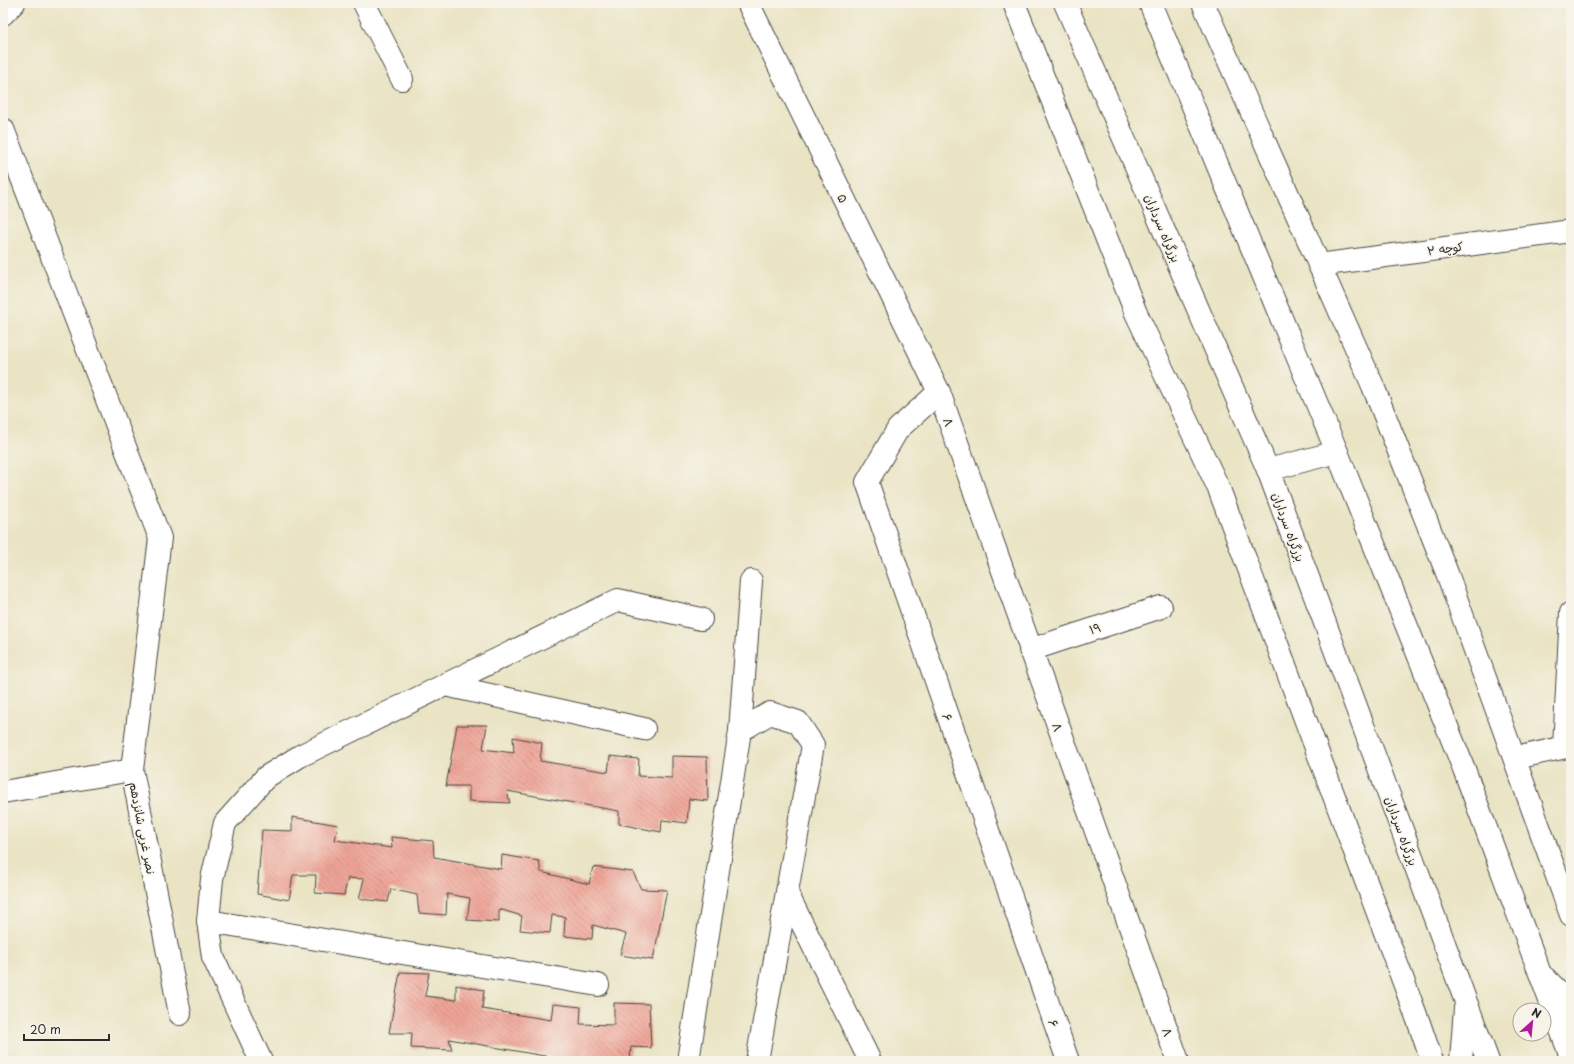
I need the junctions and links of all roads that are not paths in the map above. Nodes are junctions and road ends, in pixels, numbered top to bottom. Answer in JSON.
{"nodes":[{"id":1,"x":14,"y":3,"type":"edge"},
{"id":2,"x":364,"y":3,"type":"edge"},
{"id":3,"x":748,"y":3,"type":"edge"},
{"id":4,"x":1014,"y":3,"type":"edge"},
{"id":5,"x":1065,"y":3,"type":"edge"},
{"id":6,"x":1150,"y":3,"type":"edge"},
{"id":7,"x":1202,"y":3,"type":"edge"},
{"id":8,"x":3,"y":14,"type":"edge"},
{"id":9,"x":402,"y":79,"type":"dead end"},
{"id":10,"x":3,"y":129,"type":"edge"},
{"id":11,"x":1571,"y":231,"type":"edge"},
{"id":12,"x":1319,"y":265,"type":"junction"},
{"id":13,"x":939,"y":392,"type":"junction"},
{"id":14,"x":1337,"y":452,"type":"junction"},
{"id":15,"x":1268,"y":470,"type":"junction"},
{"id":16,"x":751,"y":581,"type":"dead end"},
{"id":17,"x":1161,"y":607,"type":"dead end"},
{"id":18,"x":1571,"y":613,"type":"edge"},
{"id":19,"x":701,"y":619,"type":"dead end"},
{"id":20,"x":1030,"y":650,"type":"junction"},
{"id":21,"x":445,"y":685,"type":"junction"},
{"id":22,"x":644,"y":729,"type":"dead end"},
{"id":23,"x":740,"y":731,"type":"junction"},
{"id":24,"x":1568,"y":747,"type":"edge"},
{"id":25,"x":1515,"y":758,"type":"junction"},
{"id":26,"x":132,"y":770,"type":"junction"},
{"id":27,"x":3,"y":792,"type":"edge"},
{"id":28,"x":786,"y":893,"type":"junction"},
{"id":29,"x":1571,"y":915,"type":"edge"},
{"id":30,"x":208,"y":921,"type":"junction"},
{"id":31,"x":1540,"y":973,"type":"junction"},
{"id":32,"x":598,"y":985,"type":"dead end"},
{"id":33,"x":1466,"y":1001,"type":"junction"},
{"id":34,"x":1571,"y":1004,"type":"edge"},
{"id":35,"x":180,"y":1014,"type":"dead end"},
{"id":36,"x":1571,"y":1057,"type":"edge"},
{"id":37,"x":261,"y":1061,"type":"edge"},
{"id":38,"x":688,"y":1061,"type":"edge"},
{"id":39,"x":757,"y":1061,"type":"edge"},
{"id":40,"x":870,"y":1061,"type":"edge"},
{"id":41,"x":1068,"y":1061,"type":"edge"},
{"id":42,"x":1178,"y":1061,"type":"edge"},
{"id":43,"x":1432,"y":1061,"type":"edge"},
{"id":44,"x":1461,"y":1061,"type":"edge"},
{"id":45,"x":1488,"y":1061,"type":"edge"}],
"edges":[{"from":1,"to":8,"type":"main road"},
{"from":2,"to":9,"type":"main road"},
{"from":3,"to":13,"type":"main road","name":"۵"},
{"from":4,"to":43,"type":"main road"},
{"from":5,"to":15,"type":"main road","name":"بزرگراه سرداران"},
{"from":6,"to":14,"type":"main road"},
{"from":7,"to":12,"type":"main road"},
{"from":10,"to":26,"type":"main road"},
{"from":11,"to":12,"type":"main road","name":"کوچه ۲"},
{"from":12,"to":25,"type":"main road"},
{"from":13,"to":20,"type":"main road","name":"۸"},
{"from":13,"to":41,"type":"main road","name":"۶"},
{"from":14,"to":15,"type":"main road"},
{"from":14,"to":31,"type":"main road"},
{"from":15,"to":33,"type":"main road","name":"بزرگراه سرداران"},
{"from":16,"to":23,"type":"main road"},
{"from":17,"to":20,"type":"main road","name":"۱۹"},
{"from":18,"to":24,"type":"main road"},
{"from":19,"to":21,"type":"main road"},
{"from":20,"to":42,"type":"main road","name":"۸"},
{"from":21,"to":22,"type":"main road"},
{"from":21,"to":30,"type":"main road"},
{"from":23,"to":28,"type":"main road"},
{"from":23,"to":38,"type":"main road"},
{"from":24,"to":25,"type":"main road"},
{"from":25,"to":29,"type":"main road"},
{"from":26,"to":27,"type":"main road","name":"نصر غربی شانزدهم"},
{"from":26,"to":35,"type":"main road","name":"نصر غربی شانزدهم"},
{"from":28,"to":39,"type":"main road"},
{"from":28,"to":40,"type":"main road"},
{"from":30,"to":32,"type":"main road"},
{"from":30,"to":37,"type":"main road"},
{"from":31,"to":34,"type":"main road"},
{"from":31,"to":36,"type":"main road"},
{"from":33,"to":44,"type":"main road"},
{"from":33,"to":45,"type":"main road","name":"بزرگراه سرداران"}]}
